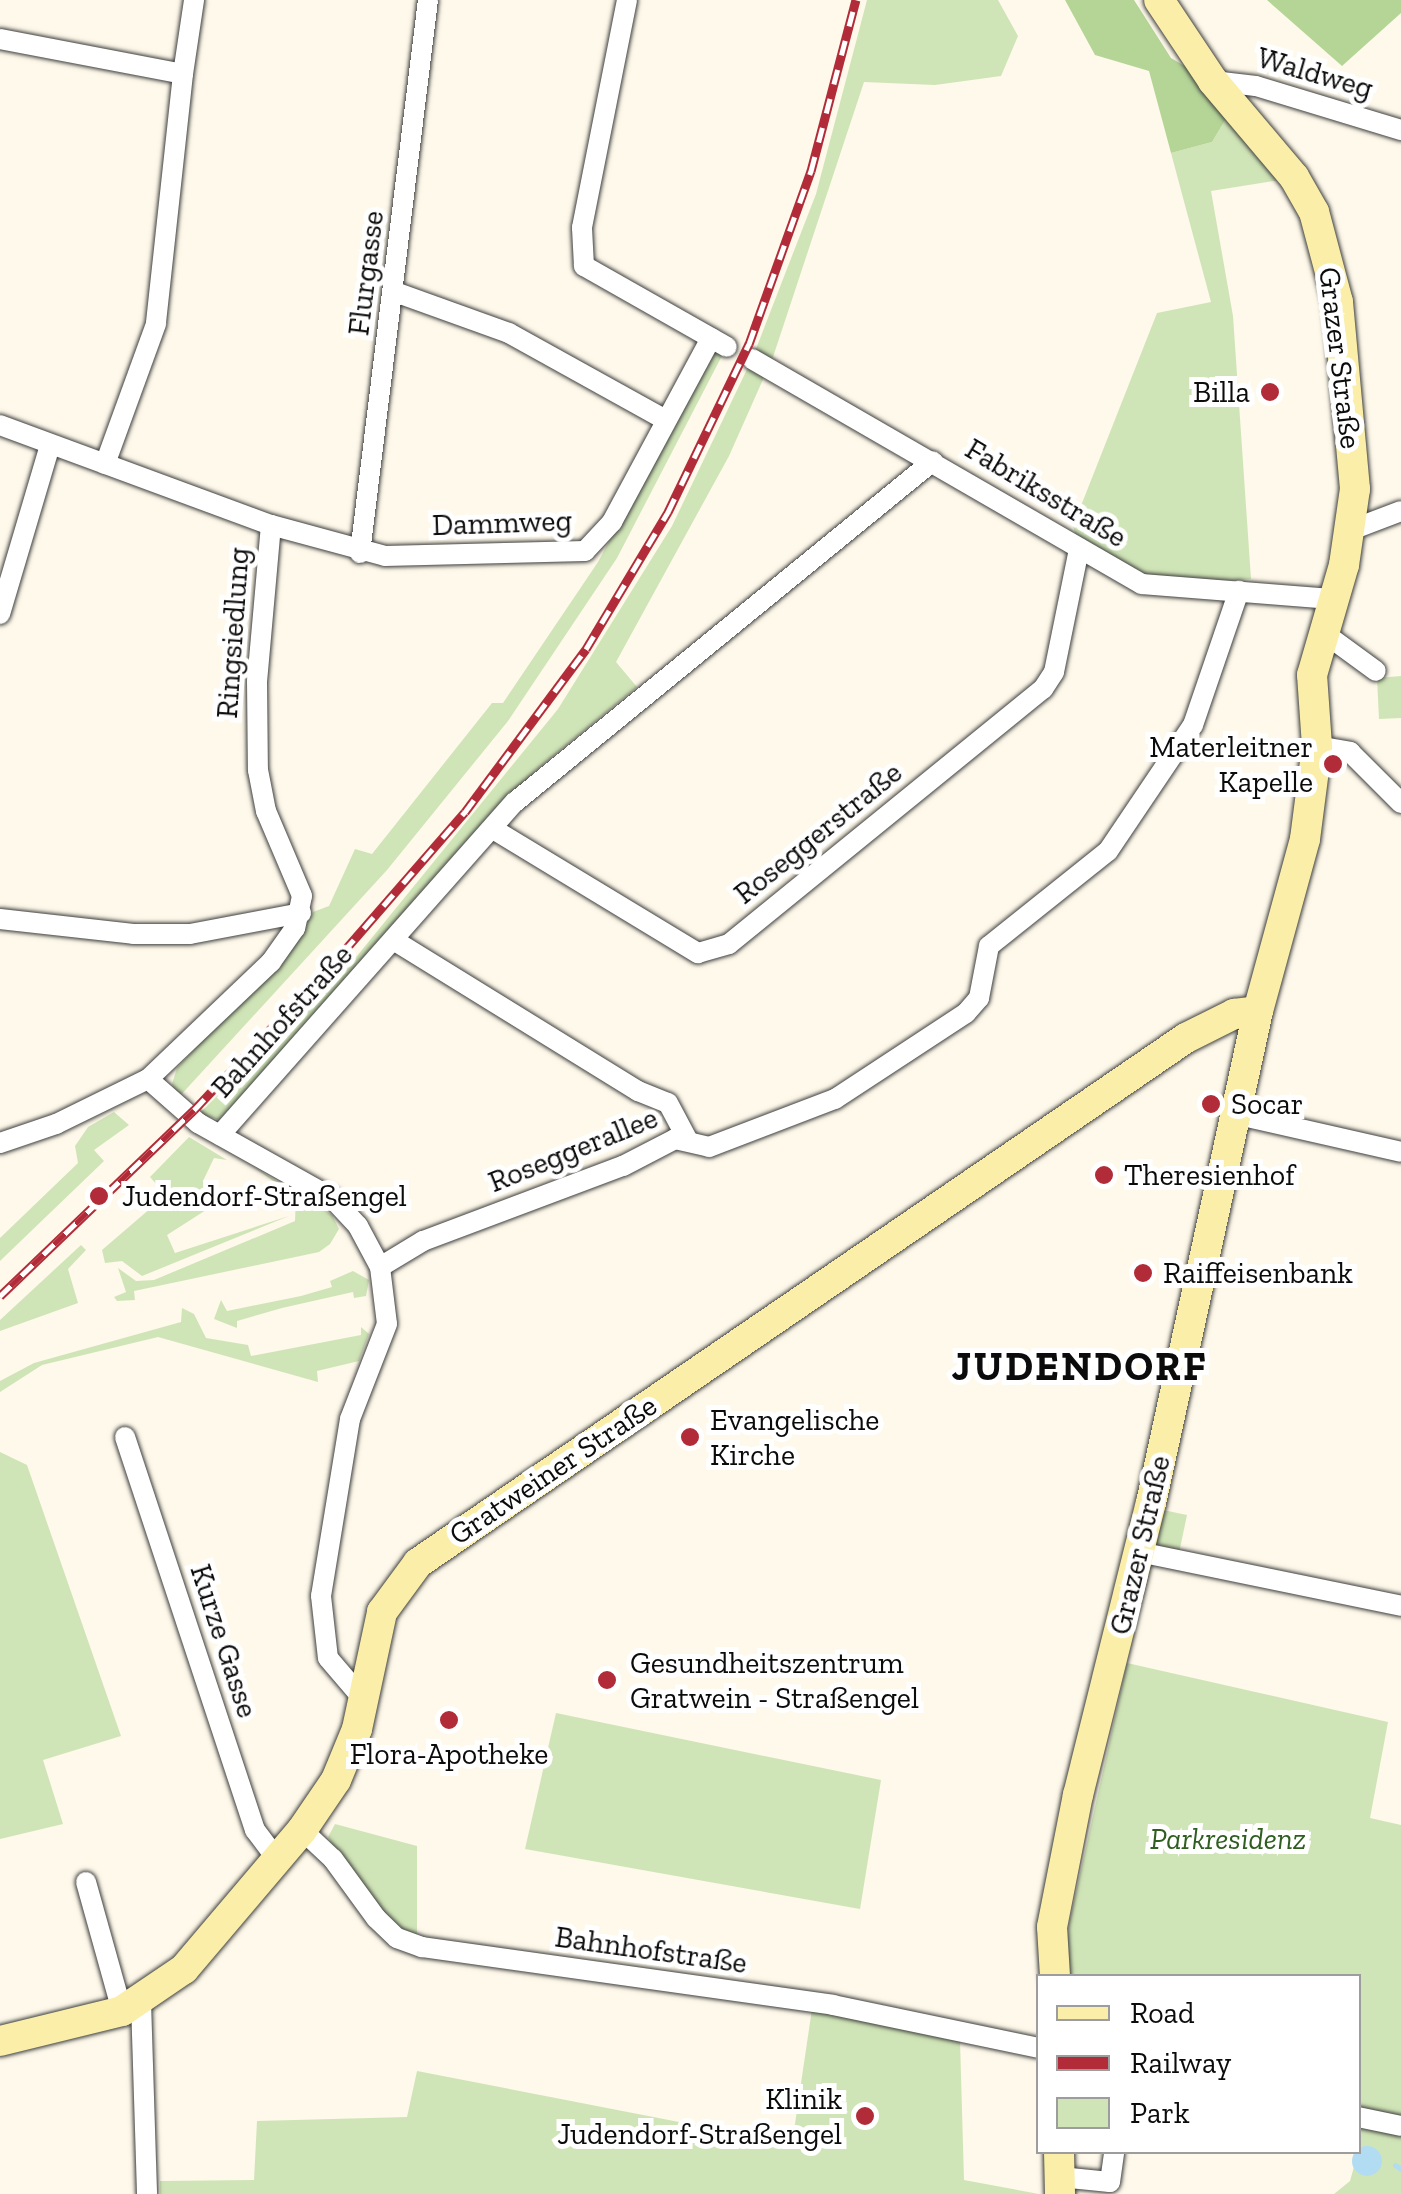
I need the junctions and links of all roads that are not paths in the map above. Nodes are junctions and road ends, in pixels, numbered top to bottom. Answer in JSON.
{"nodes":[{"id":1,"x":194,"y":0,"type":"edge"},
{"id":2,"x":428,"y":0,"type":"edge"},
{"id":3,"x":627,"y":0,"type":"edge"},
{"id":4,"x":1159,"y":0,"type":"edge"},
{"id":5,"x":0,"y":39,"type":"edge"},
{"id":6,"x":183,"y":74,"type":"junction"},
{"id":7,"x":1213,"y":81,"type":"junction"},
{"id":8,"x":1401,"y":130,"type":"edge"},
{"id":9,"x":395,"y":292,"type":"junction"},
{"id":10,"x":752,"y":360,"type":"dead end"},
{"id":11,"x":666,"y":420,"type":"junction"},
{"id":12,"x":0,"y":425,"type":"edge"},
{"id":13,"x":50,"y":444,"type":"junction"},
{"id":14,"x":932,"y":461,"type":"junction"},
{"id":15,"x":105,"y":464,"type":"junction"},
{"id":16,"x":1401,"y":511,"type":"edge"},
{"id":17,"x":271,"y":526,"type":"junction"},
{"id":18,"x":1351,"y":530,"type":"junction"},
{"id":19,"x":1079,"y":549,"type":"junction"},
{"id":20,"x":360,"y":554,"type":"junction"},
{"id":21,"x":1239,"y":591,"type":"junction"},
{"id":22,"x":1334,"y":599,"type":"junction"},
{"id":23,"x":0,"y":614,"type":"edge"},
{"id":24,"x":1324,"y":633,"type":"junction"},
{"id":25,"x":1376,"y":671,"type":"dead end"},
{"id":26,"x":1317,"y":746,"type":"junction"},
{"id":27,"x":1401,"y":803,"type":"edge"},
{"id":28,"x":493,"y":829,"type":"junction"},
{"id":29,"x":301,"y":913,"type":"junction"},
{"id":30,"x":0,"y":918,"type":"edge"},
{"id":31,"x":395,"y":940,"type":"junction"},
{"id":32,"x":1258,"y":1011,"type":"junction"},
{"id":33,"x":148,"y":1079,"type":"junction"},
{"id":34,"x":1234,"y":1114,"type":"junction"},
{"id":35,"x":220,"y":1135,"type":"junction"},
{"id":36,"x":687,"y":1138,"type":"junction"},
{"id":37,"x":0,"y":1143,"type":"edge"},
{"id":38,"x":1401,"y":1152,"type":"edge"},
{"id":39,"x":380,"y":1268,"type":"junction"},
{"id":40,"x":125,"y":1437,"type":"dead end"},
{"id":41,"x":1139,"y":1552,"type":"junction"},
{"id":42,"x":1401,"y":1606,"type":"edge"},
{"id":43,"x":363,"y":1699,"type":"junction"},
{"id":44,"x":302,"y":1830,"type":"junction"},
{"id":45,"x":277,"y":1859,"type":"junction"},
{"id":46,"x":86,"y":1882,"type":"dead end"},
{"id":47,"x":1055,"y":1974,"type":"edge"},
{"id":48,"x":132,"y":2006,"type":"junction"},
{"id":49,"x":0,"y":2040,"type":"edge"},
{"id":50,"x":1036,"y":2048,"type":"edge"},
{"id":51,"x":1361,"y":2118,"type":"edge"},
{"id":52,"x":1401,"y":2126,"type":"edge"},
{"id":53,"x":1114,"y":2154,"type":"edge"},
{"id":54,"x":1060,"y":2174,"type":"edge"},
{"id":55,"x":1108,"y":2188,"type":"edge"},
{"id":56,"x":147,"y":2194,"type":"edge"}],
"edges":[{"from":1,"to":6,"type":"street"},
{"from":2,"to":9,"type":"street","name":"Flurgasse"},
{"from":3,"to":11,"type":"street","name":"Dammweg"},
{"from":4,"to":7,"type":"main road","name":"Grazer Straße"},
{"from":5,"to":6,"type":"street"},
{"from":6,"to":15,"type":"street"},
{"from":7,"to":8,"type":"street","name":"Waldweg"},
{"from":7,"to":18,"type":"main road","name":"Grazer Straße"},
{"from":9,"to":11,"type":"street"},
{"from":9,"to":20,"type":"street","name":"Flurgasse"},
{"from":10,"to":14,"type":"street","name":"Fabriksstraße"},
{"from":11,"to":20,"type":"street","name":"Dammweg"},
{"from":12,"to":13,"type":"street","name":"Ringsiedlung"},
{"from":13,"to":15,"type":"street","name":"Ringsiedlung"},
{"from":13,"to":23,"type":"street"},
{"from":14,"to":19,"type":"street","name":"Fabriksstraße"},
{"from":14,"to":28,"type":"street","name":"Bahnhofstraße"},
{"from":15,"to":17,"type":"street","name":"Ringsiedlung"},
{"from":16,"to":18,"type":"street"},
{"from":17,"to":20,"type":"street","name":"Dammweg"},
{"from":17,"to":29,"type":"street","name":"Ringsiedlung"},
{"from":18,"to":22,"type":"main road","name":"Grazer Straße"},
{"from":19,"to":21,"type":"street","name":"Fabriksstraße"},
{"from":19,"to":28,"type":"street","name":"Roseggerstraße"},
{"from":21,"to":22,"type":"street","name":"Fabriksstraße"},
{"from":21,"to":36,"type":"street","name":"Roseggerallee"},
{"from":22,"to":24,"type":"main road","name":"Grazer Straße"},
{"from":24,"to":25,"type":"street"},
{"from":24,"to":26,"type":"main road","name":"Grazer Straße"},
{"from":26,"to":27,"type":"street"},
{"from":26,"to":32,"type":"main road","name":"Grazer Straße"},
{"from":28,"to":31,"type":"street","name":"Bahnhofstraße"},
{"from":29,"to":30,"type":"street"},
{"from":29,"to":33,"type":"street"},
{"from":31,"to":35,"type":"street","name":"Bahnhofstraße"},
{"from":31,"to":36,"type":"street","name":"Bahnhofstraße"},
{"from":32,"to":34,"type":"main road","name":"Grazer Straße"},
{"from":32,"to":43,"type":"main road","name":"Gratweiner Straße"},
{"from":33,"to":35,"type":"street"},
{"from":33,"to":37,"type":"street"},
{"from":34,"to":38,"type":"street"},
{"from":34,"to":41,"type":"main road","name":"Grazer Straße"},
{"from":35,"to":39,"type":"street","name":"Bahnhofstraße"},
{"from":36,"to":39,"type":"street","name":"Roseggerallee"},
{"from":39,"to":43,"type":"street","name":"Bahnhofstraße"},
{"from":40,"to":45,"type":"street","name":"Kurze Gasse"},
{"from":41,"to":42,"type":"street"},
{"from":41,"to":47,"type":"main road","name":"Grazer Straße"},
{"from":43,"to":44,"type":"main road","name":"Gratweiner Straße"},
{"from":44,"to":45,"type":"main road","name":"Gratweiner Straße"},
{"from":44,"to":50,"type":"street","name":"Bahnhofstraße"},
{"from":45,"to":48,"type":"main road","name":"Gratweiner Straße"},
{"from":46,"to":48,"type":"street"},
{"from":48,"to":49,"type":"main road","name":"Gratweiner Straße"},
{"from":48,"to":56,"type":"street"},
{"from":51,"to":52,"type":"street"},
{"from":53,"to":55,"type":"street"},
{"from":54,"to":55,"type":"street"}]}
